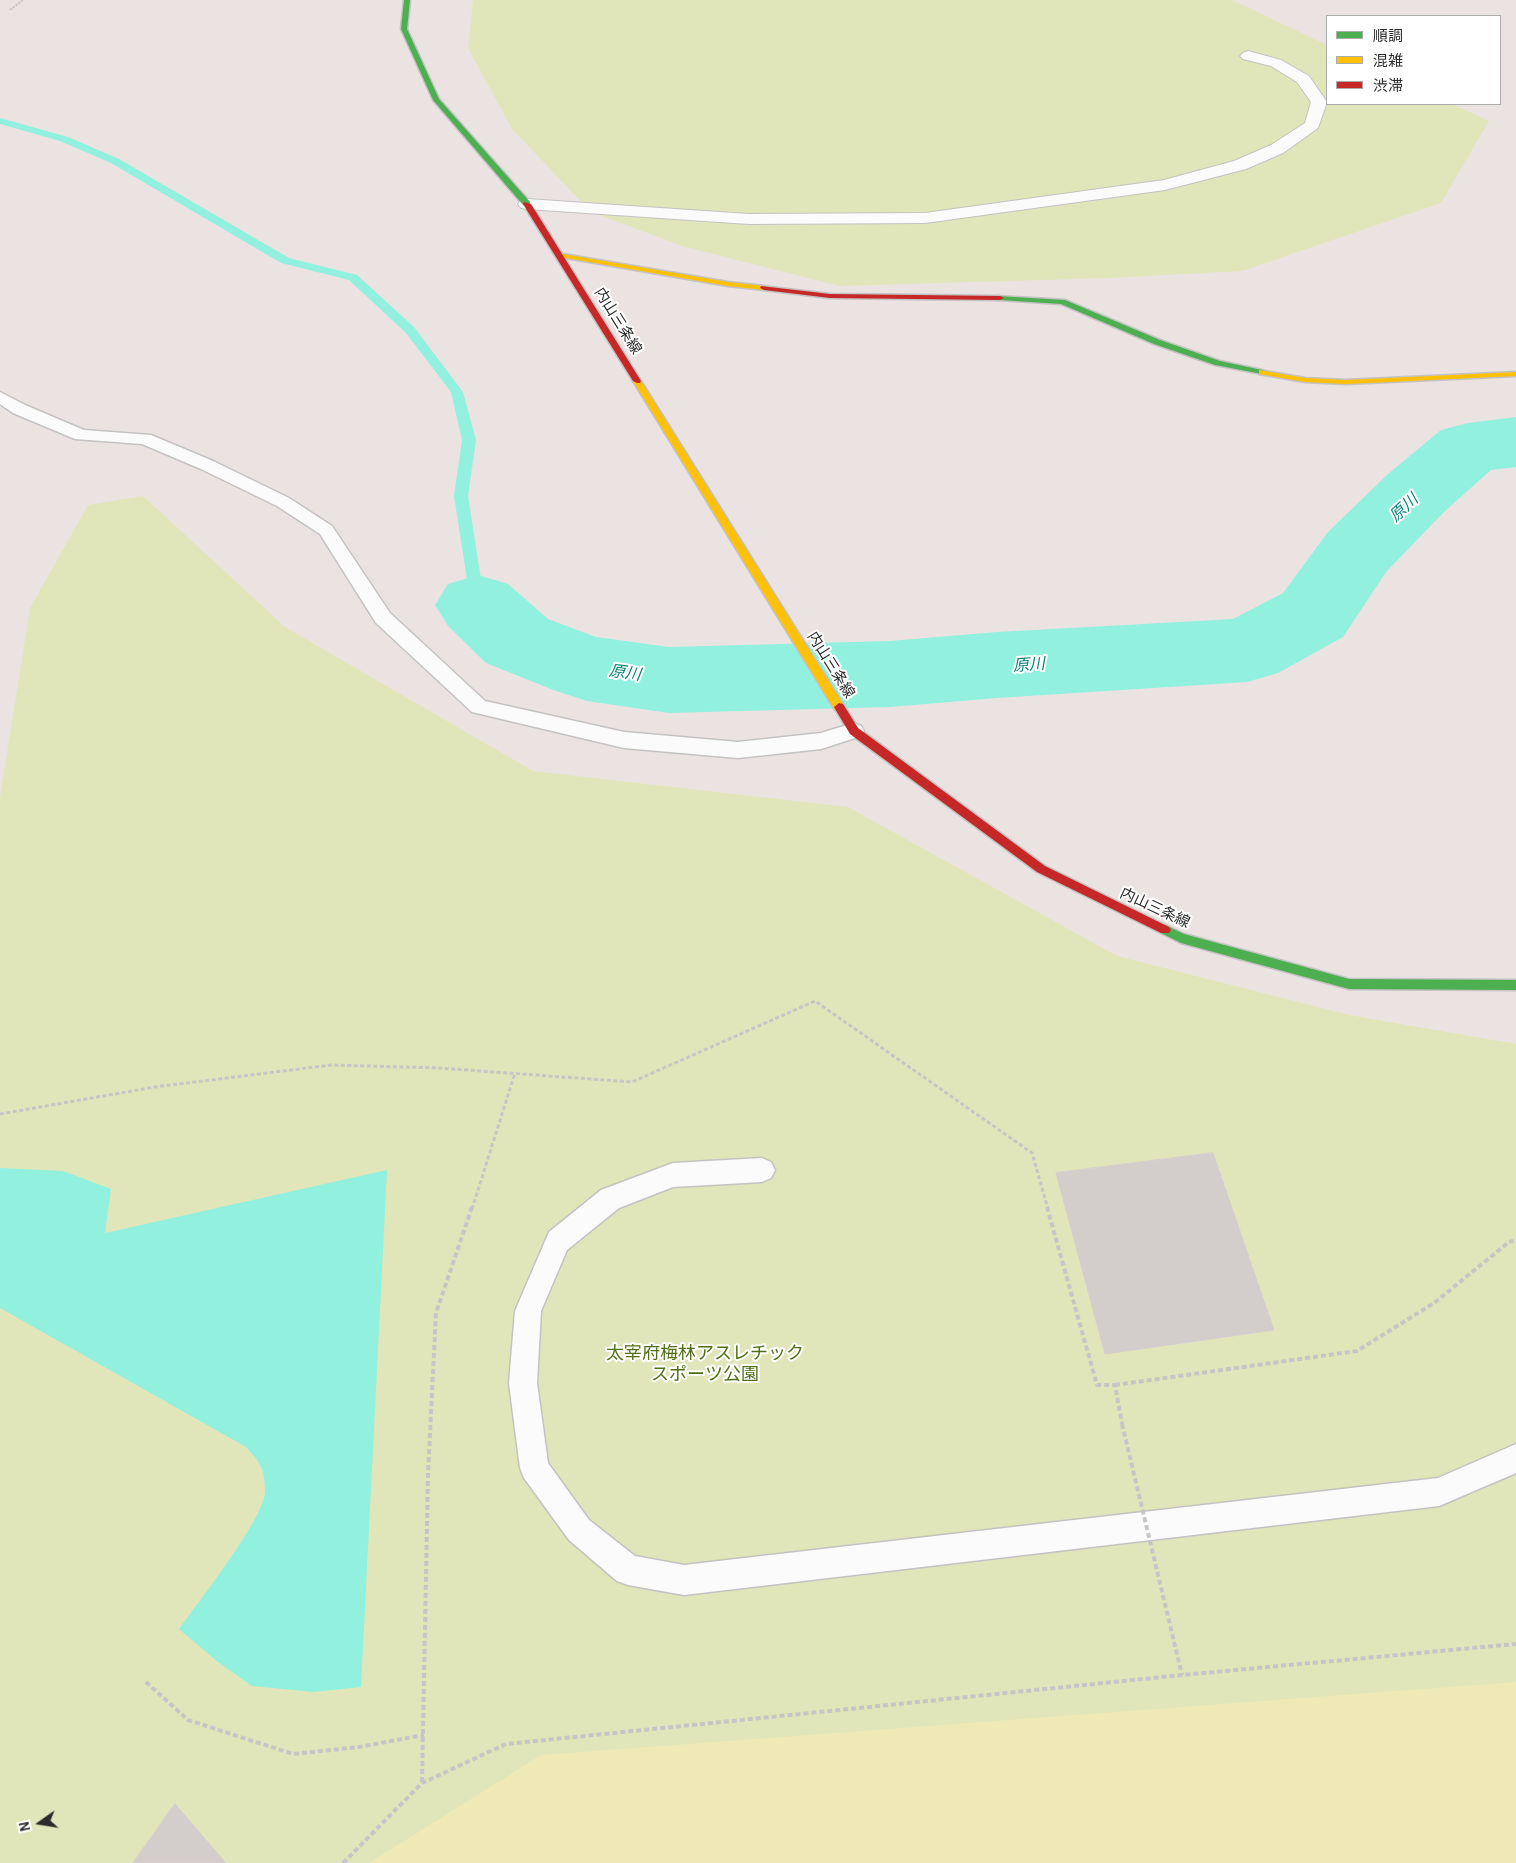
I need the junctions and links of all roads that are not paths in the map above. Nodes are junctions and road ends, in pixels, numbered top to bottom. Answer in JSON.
{"nodes":[{"id":1,"x":407,"y":0,"type":"edge"},
{"id":2,"x":1248,"y":56,"type":"dead end"},
{"id":3,"x":527,"y":204,"type":"junction"},
{"id":4,"x":560,"y":255,"type":"junction"},
{"id":5,"x":1516,"y":374,"type":"edge"},
{"id":6,"x":0,"y":397,"type":"edge"},
{"id":7,"x":854,"y":731,"type":"junction"},
{"id":8,"x":1516,"y":985,"type":"edge"},
{"id":9,"x":762,"y":1170,"type":"dead end"},
{"id":10,"x":1516,"y":1458,"type":"edge"}],
"edges":[{"from":1,"to":3,"type":"main road","name":"内山三条線"},
{"from":2,"to":3,"type":"street"},
{"from":3,"to":4,"type":"main road","name":"内山三条線"},
{"from":4,"to":5,"type":"main road"},
{"from":4,"to":7,"type":"main road","name":"内山三条線"},
{"from":6,"to":7,"type":"lane"},
{"from":7,"to":8,"type":"main road","name":"内山三条線"},
{"from":9,"to":10,"type":"lane"}]}
